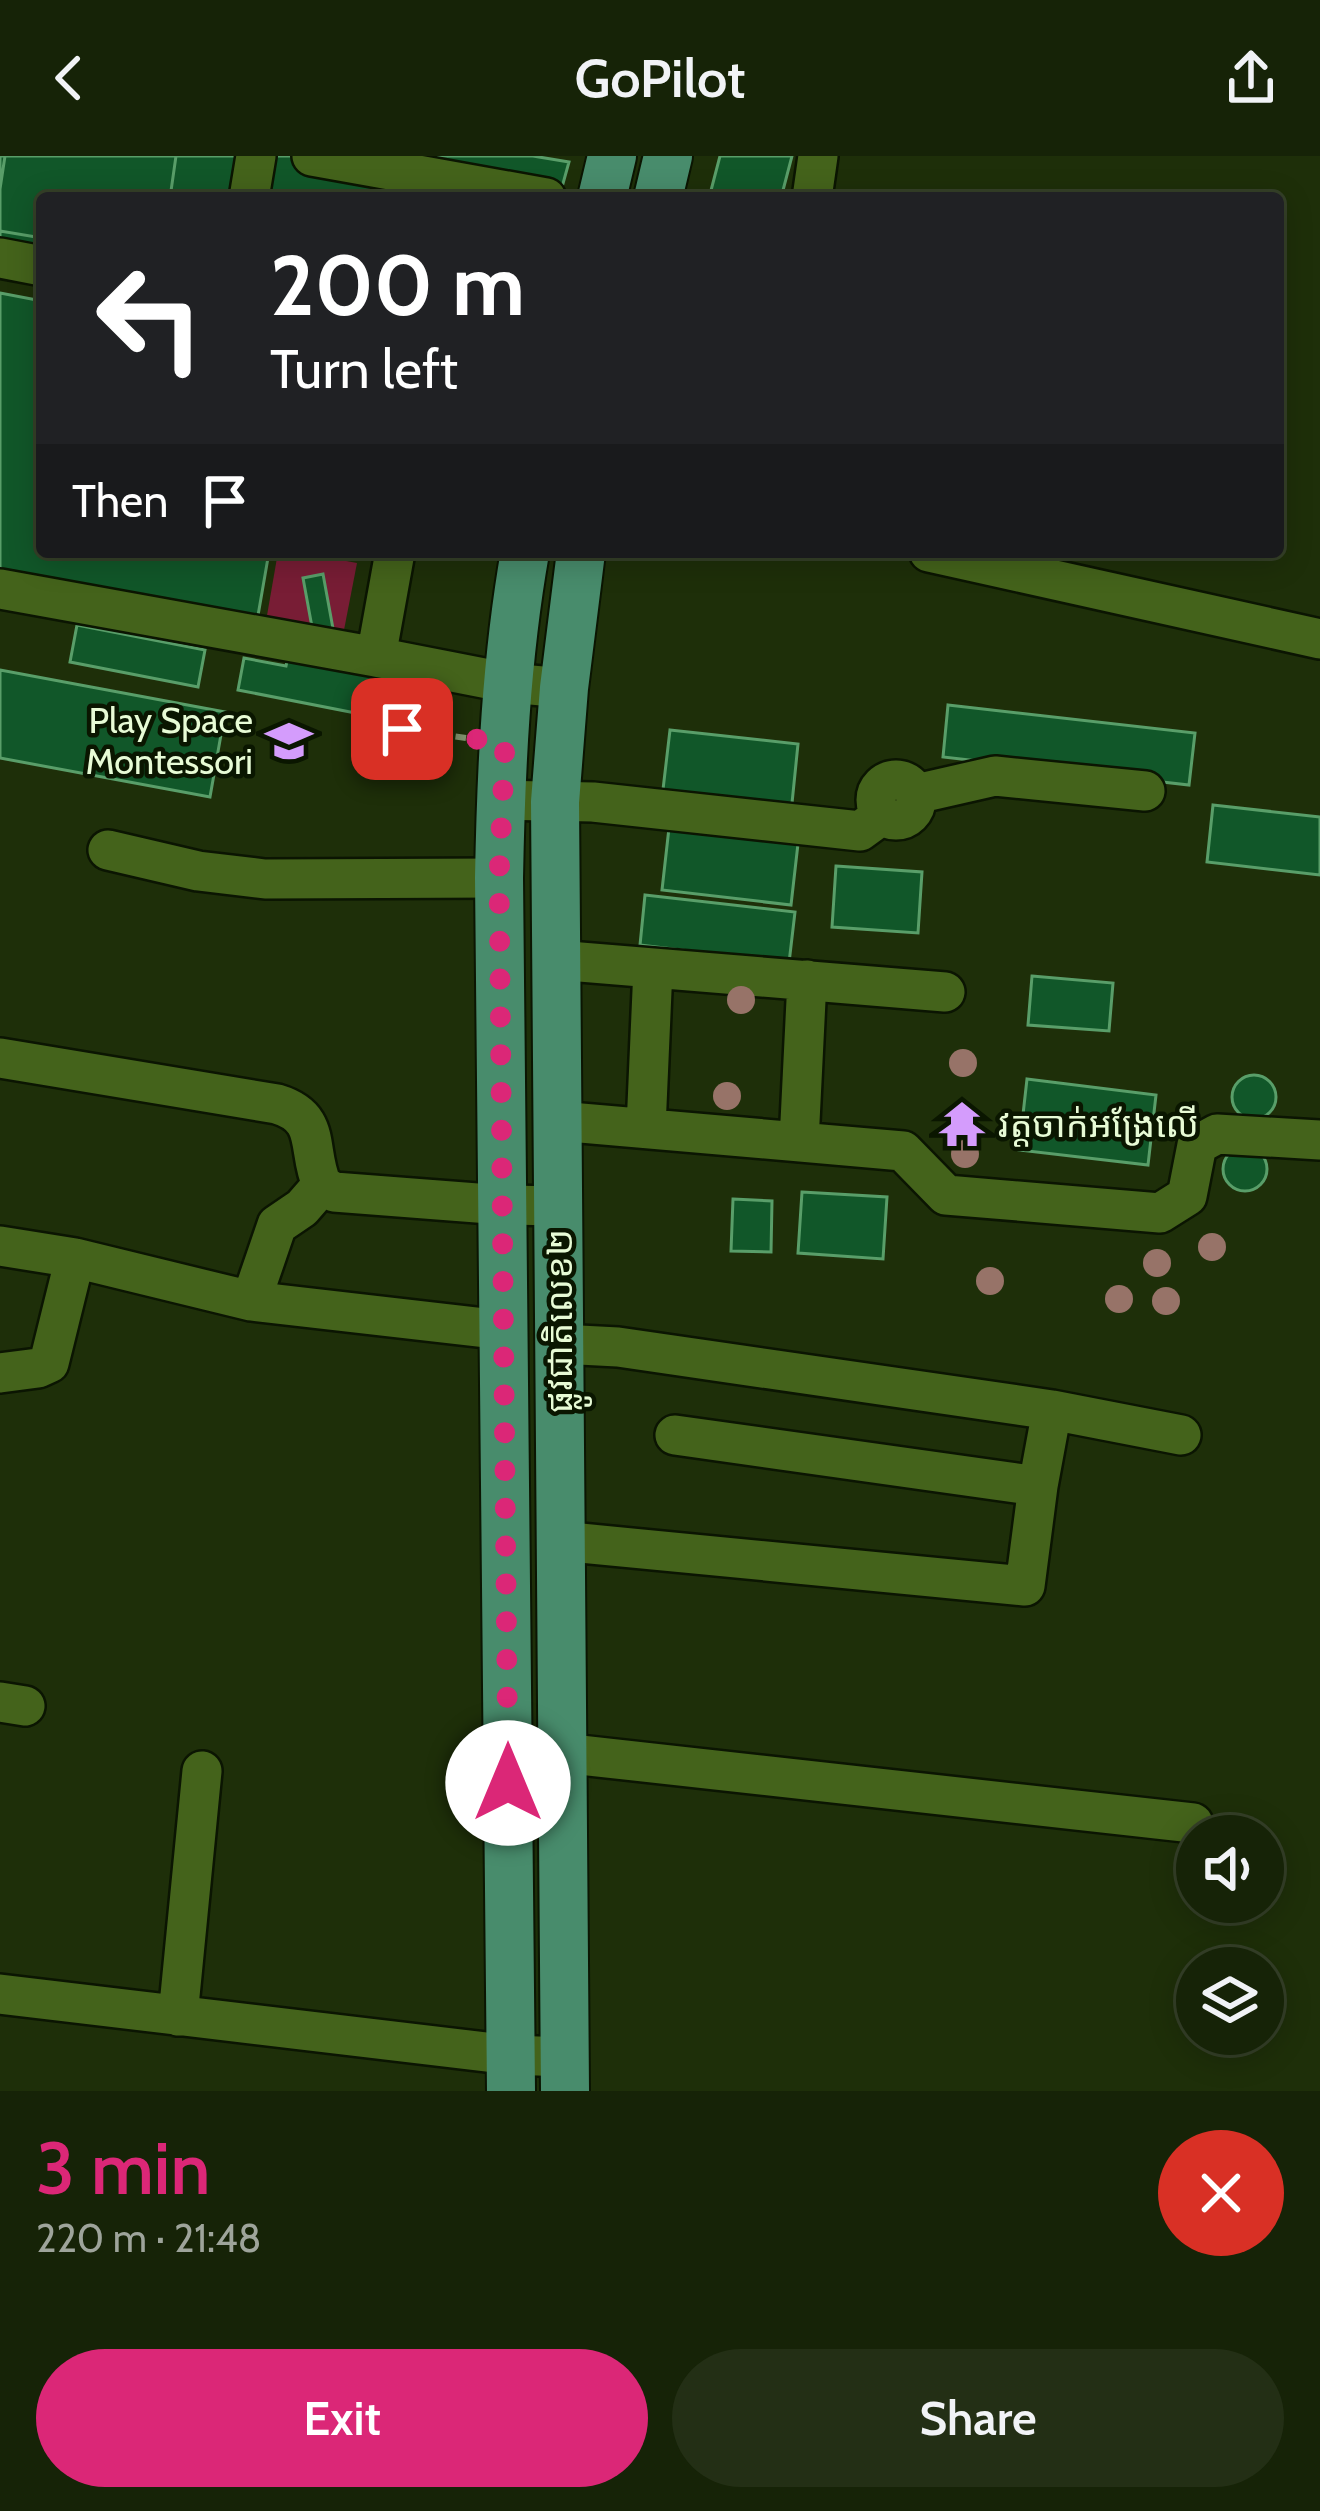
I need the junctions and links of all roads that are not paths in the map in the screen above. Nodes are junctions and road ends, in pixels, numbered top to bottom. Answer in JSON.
{"nodes":[{"id":1,"x":256,"y":156,"type":"edge"},
{"id":2,"x":312,"y":156,"type":"edge"},
{"id":3,"x":612,"y":156,"type":"edge"},
{"id":4,"x":668,"y":156,"type":"edge"},
{"id":5,"x":818,"y":156,"type":"edge"},
{"id":6,"x":250,"y":192,"type":"edge"},
{"id":7,"x":513,"y":192,"type":"edge"},
{"id":8,"x":603,"y":192,"type":"edge"},
{"id":9,"x":659,"y":192,"type":"edge"},
{"id":10,"x":813,"y":192,"type":"edge"},
{"id":11,"x":0,"y":258,"type":"edge"},
{"id":12,"x":36,"y":265,"type":"edge"},
{"id":13,"x":394,"y":558,"type":"edge"},
{"id":14,"x":524,"y":558,"type":"edge"},
{"id":15,"x":580,"y":558,"type":"edge"},
{"id":16,"x":955,"y":558,"type":"edge"},
{"id":17,"x":0,"y":589,"type":"edge"},
{"id":18,"x":1320,"y":639,"type":"edge"},
{"id":19,"x":376,"y":657,"type":"junction"},
{"id":20,"x":509,"y":683,"type":"junction"},
{"id":21,"x":564,"y":688,"type":"junction"},
{"id":22,"x":1145,"y":791,"type":"dead end"},
{"id":23,"x":501,"y":800,"type":"junction"},
{"id":24,"x":555,"y":802,"type":"junction"},
{"id":25,"x":108,"y":850,"type":"dead end"},
{"id":26,"x":499,"y":878,"type":"junction"},
{"id":27,"x":556,"y":960,"type":"junction"},
{"id":28,"x":653,"y":968,"type":"junction"},
{"id":29,"x":807,"y":980,"type":"junction"},
{"id":30,"x":945,"y":992,"type":"dead end"},
{"id":31,"x":0,"y":1058,"type":"edge"},
{"id":32,"x":558,"y":1121,"type":"junction"},
{"id":33,"x":646,"y":1127,"type":"junction"},
{"id":34,"x":1320,"y":1140,"type":"edge"},
{"id":35,"x":799,"y":1142,"type":"junction"},
{"id":36,"x":322,"y":1185,"type":"junction"},
{"id":37,"x":503,"y":1205,"type":"junction"},
{"id":38,"x":559,"y":1206,"type":"junction"},
{"id":39,"x":0,"y":1246,"type":"edge"},
{"id":40,"x":75,"y":1258,"type":"junction"},
{"id":41,"x":251,"y":1301,"type":"junction"},
{"id":42,"x":503,"y":1330,"type":"junction"},
{"id":43,"x":560,"y":1344,"type":"junction"},
{"id":44,"x":0,"y":1372,"type":"edge"},
{"id":45,"x":1052,"y":1410,"type":"junction"},
{"id":46,"x":675,"y":1435,"type":"dead end"},
{"id":47,"x":1181,"y":1435,"type":"dead end"},
{"id":48,"x":1038,"y":1486,"type":"junction"},
{"id":49,"x":560,"y":1541,"type":"junction"},
{"id":50,"x":562,"y":1753,"type":"junction"},
{"id":51,"x":202,"y":1771,"type":"dead end"},
{"id":52,"x":1176,"y":1821,"type":"edge"},
{"id":53,"x":0,"y":1994,"type":"edge"},
{"id":54,"x":178,"y":2016,"type":"junction"},
{"id":55,"x":511,"y":2073,"type":"edge"},
{"id":56,"x":565,"y":2074,"type":"edge"}],
"edges":[{"from":1,"to":6,"type":"street"},
{"from":2,"to":7,"type":"street"},
{"from":3,"to":8,"type":"main road"},
{"from":4,"to":9,"type":"main road"},
{"from":5,"to":10,"type":"street"},
{"from":11,"to":12,"type":"street"},
{"from":13,"to":19,"type":"street"},
{"from":14,"to":20,"type":"main road","name":"ផ្លូវជាតិលេខ២"},
{"from":15,"to":21,"type":"main road","name":"ផ្លូវជាតិលេខ២"},
{"from":16,"to":18,"type":"street"},
{"from":17,"to":19,"type":"street"},
{"from":19,"to":20,"type":"street"},
{"from":20,"to":21,"type":"street"},
{"from":20,"to":23,"type":"main road","name":"ផ្លូវជាតិលេខ២"},
{"from":21,"to":24,"type":"main road","name":"ផ្លូវជាតិលេខ២"},
{"from":22,"to":24,"type":"street"},
{"from":23,"to":24,"type":"street"},
{"from":23,"to":26,"type":"main road","name":"ផ្លូវជាតិលេខ២"},
{"from":24,"to":27,"type":"main road","name":"ផ្លូវជាតិលេខ២"},
{"from":25,"to":26,"type":"street"},
{"from":26,"to":37,"type":"main road","name":"ផ្លូវជាតិលេខ២"},
{"from":27,"to":28,"type":"street"},
{"from":27,"to":32,"type":"main road","name":"ផ្លូវជាតិលេខ២"},
{"from":28,"to":29,"type":"street"},
{"from":28,"to":33,"type":"street"},
{"from":29,"to":30,"type":"street"},
{"from":29,"to":35,"type":"street"},
{"from":31,"to":36,"type":"street"},
{"from":32,"to":33,"type":"street"},
{"from":32,"to":38,"type":"main road","name":"ផ្លូវជាតិលេខ២"},
{"from":33,"to":35,"type":"street"},
{"from":34,"to":35,"type":"street"},
{"from":36,"to":37,"type":"street"},
{"from":36,"to":41,"type":"street"},
{"from":37,"to":38,"type":"street"},
{"from":37,"to":42,"type":"main road","name":"ផ្លូវជាតិលេខ២"},
{"from":38,"to":43,"type":"main road","name":"ផ្លូវជាតិលេខ២"},
{"from":39,"to":40,"type":"street"},
{"from":40,"to":41,"type":"street"},
{"from":40,"to":44,"type":"street"},
{"from":41,"to":42,"type":"street"},
{"from":42,"to":55,"type":"main road","name":"ផ្លូវជាតិលេខ២"},
{"from":43,"to":45,"type":"street"},
{"from":43,"to":49,"type":"main road","name":"ផ្លូវជាតិលេខ២"},
{"from":45,"to":47,"type":"street"},
{"from":45,"to":48,"type":"street"},
{"from":46,"to":48,"type":"street"},
{"from":48,"to":49,"type":"street"},
{"from":49,"to":50,"type":"main road","name":"ផ្លូវជាតិលេខ២"},
{"from":50,"to":52,"type":"street"},
{"from":50,"to":56,"type":"main road","name":"ផ្លូវជាតិលេខ២"},
{"from":51,"to":54,"type":"street"},
{"from":53,"to":54,"type":"street"},
{"from":54,"to":55,"type":"street"},
{"from":55,"to":56,"type":"street"}]}
